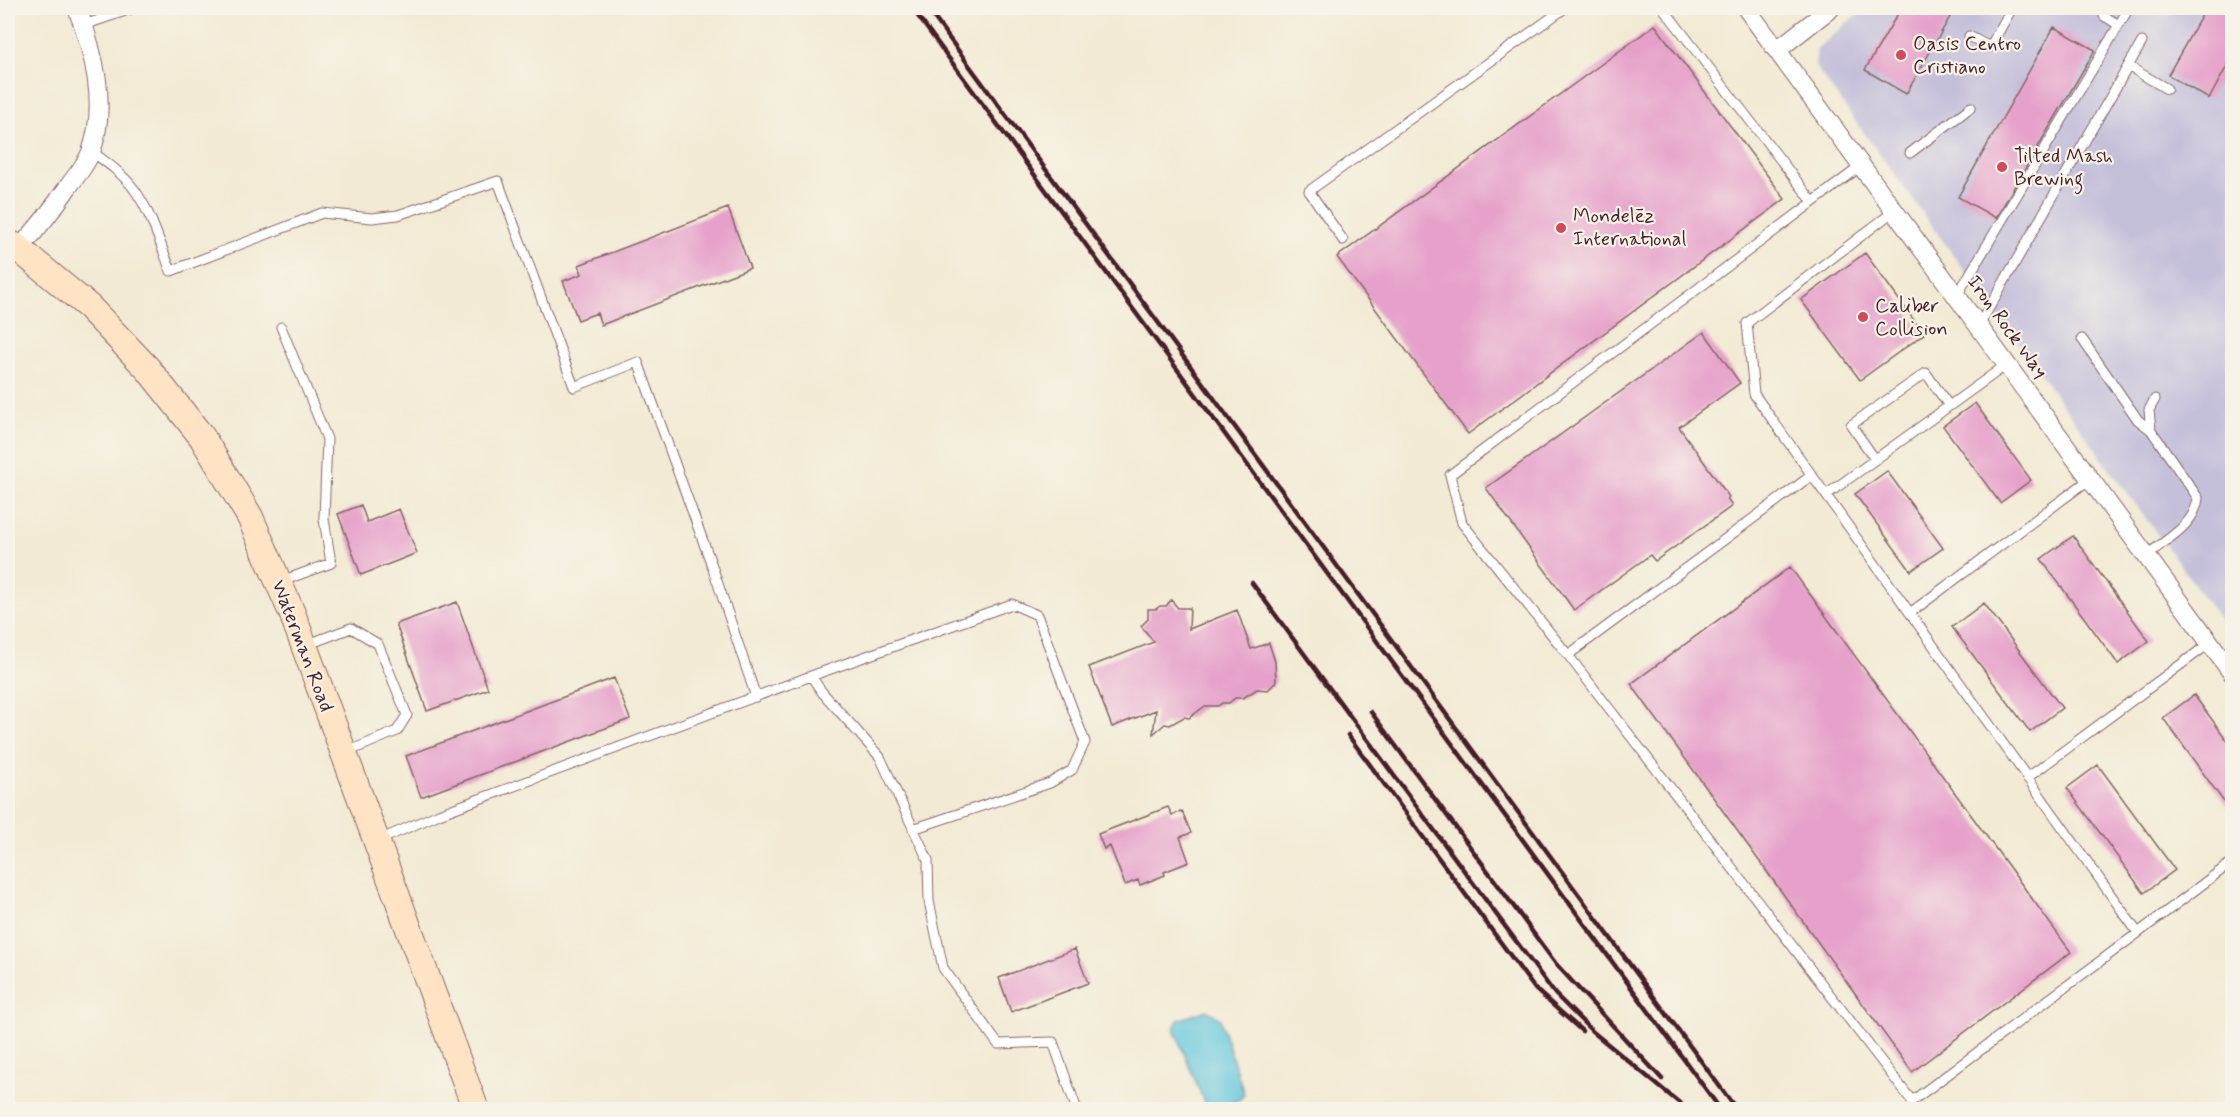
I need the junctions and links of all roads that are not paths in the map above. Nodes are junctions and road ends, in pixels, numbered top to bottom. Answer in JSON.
{"nodes":[{"id":1,"x":77,"y":8,"type":"edge"},
{"id":2,"x":134,"y":8,"type":"edge"},
{"id":3,"x":1565,"y":8,"type":"edge"},
{"id":4,"x":1663,"y":8,"type":"edge"},
{"id":5,"x":1746,"y":8,"type":"edge"},
{"id":6,"x":1831,"y":8,"type":"edge"},
{"id":7,"x":2012,"y":8,"type":"edge"},
{"id":8,"x":2129,"y":8,"type":"edge"},
{"id":9,"x":2104,"y":16,"type":"dead end"},
{"id":10,"x":84,"y":25,"type":"junction"},
{"id":11,"x":2119,"y":25,"type":"junction"},
{"id":12,"x":1969,"y":36,"type":"dead end"},
{"id":13,"x":2142,"y":42,"type":"dead end"},
{"id":14,"x":1777,"y":50,"type":"junction"},
{"id":15,"x":2128,"y":66,"type":"junction"},
{"id":16,"x":2167,"y":89,"type":"dead end"},
{"id":17,"x":1971,"y":107,"type":"dead end"},
{"id":18,"x":91,"y":151,"type":"junction"},
{"id":19,"x":1910,"y":153,"type":"dead end"},
{"id":20,"x":1861,"y":166,"type":"junction"},
{"id":21,"x":1813,"y":202,"type":"junction"},
{"id":22,"x":1894,"y":211,"type":"junction"},
{"id":23,"x":1343,"y":240,"type":"dead end"},
{"id":24,"x":14,"y":246,"type":"edge"},
{"id":25,"x":1956,"y":297,"type":"junction"},
{"id":26,"x":281,"y":327,"type":"dead end"},
{"id":27,"x":1978,"y":327,"type":"junction"},
{"id":28,"x":2082,"y":339,"type":"dead end"},
{"id":29,"x":2006,"y":365,"type":"junction"},
{"id":30,"x":2155,"y":399,"type":"dead end"},
{"id":31,"x":1949,"y":406,"type":"junction"},
{"id":32,"x":2151,"y":430,"type":"junction"},
{"id":33,"x":1875,"y":459,"type":"junction"},
{"id":34,"x":1812,"y":475,"type":"junction"},
{"id":35,"x":2090,"y":479,"type":"junction"},
{"id":36,"x":1826,"y":495,"type":"junction"},
{"id":37,"x":2146,"y":556,"type":"junction"},
{"id":38,"x":278,"y":582,"type":"junction"},
{"id":39,"x":1910,"y":613,"type":"junction"},
{"id":40,"x":2210,"y":643,"type":"junction"},
{"id":41,"x":304,"y":646,"type":"junction"},
{"id":42,"x":1568,"y":655,"type":"junction"},
{"id":43,"x":2232,"y":673,"type":"edge"},
{"id":44,"x":811,"y":676,"type":"junction"},
{"id":45,"x":756,"y":698,"type":"junction"},
{"id":46,"x":344,"y":753,"type":"junction"},
{"id":47,"x":2027,"y":778,"type":"junction"},
{"id":48,"x":913,"y":829,"type":"junction"},
{"id":49,"x":376,"y":842,"type":"junction"},
{"id":50,"x":2232,"y":862,"type":"edge"},
{"id":51,"x":2138,"y":933,"type":"junction"},
{"id":52,"x":476,"y":1110,"type":"edge"},
{"id":53,"x":1077,"y":1110,"type":"edge"}],
"edges":[{"from":1,"to":10,"type":"street","name":"Waterman Road"},
{"from":2,"to":10,"type":"lane"},
{"from":3,"to":23,"type":"lane"},
{"from":4,"to":21,"type":"lane"},
{"from":5,"to":14,"type":"street","name":"Iron Rock Way"},
{"from":6,"to":14,"type":"street"},
{"from":7,"to":12,"type":"lane"},
{"from":8,"to":11,"type":"lane"},
{"from":9,"to":11,"type":"lane"},
{"from":10,"to":18,"type":"street","name":"Waterman Road"},
{"from":11,"to":25,"type":"lane"},
{"from":13,"to":15,"type":"lane"},
{"from":14,"to":20,"type":"street","name":"Iron Rock Way"},
{"from":15,"to":16,"type":"lane"},
{"from":15,"to":27,"type":"lane"},
{"from":17,"to":19,"type":"lane"},
{"from":18,"to":24,"type":"street","name":"Waterman Road"},
{"from":18,"to":45,"type":"lane"},
{"from":20,"to":21,"type":"lane"},
{"from":20,"to":22,"type":"street","name":"Iron Rock Way"},
{"from":21,"to":42,"type":"lane"},
{"from":22,"to":25,"type":"street","name":"Iron Rock Way"},
{"from":22,"to":34,"type":"lane"},
{"from":24,"to":38,"type":"main road","name":"Waterman Road"},
{"from":25,"to":27,"type":"street","name":"Iron Rock Way"},
{"from":26,"to":38,"type":"lane"},
{"from":27,"to":29,"type":"street","name":"Iron Rock Way"},
{"from":28,"to":32,"type":"lane"},
{"from":29,"to":31,"type":"lane"},
{"from":29,"to":35,"type":"street","name":"Iron Rock Way"},
{"from":30,"to":32,"type":"lane"},
{"from":31,"to":33,"type":"lane"},
{"from":31,"to":33,"type":"lane"},
{"from":32,"to":37,"type":"lane"},
{"from":33,"to":36,"type":"lane"},
{"from":34,"to":36,"type":"lane"},
{"from":34,"to":42,"type":"lane"},
{"from":35,"to":37,"type":"street","name":"Iron Rock Way"},
{"from":35,"to":39,"type":"lane"},
{"from":36,"to":39,"type":"lane"},
{"from":37,"to":40,"type":"street","name":"Iron Rock Way"},
{"from":38,"to":41,"type":"main road","name":"Waterman Road"},
{"from":39,"to":47,"type":"lane"},
{"from":40,"to":43,"type":"street","name":"Iron Rock Way"},
{"from":40,"to":47,"type":"lane"},
{"from":41,"to":46,"type":"main road","name":"Waterman Road"},
{"from":41,"to":46,"type":"lane"},
{"from":42,"to":51,"type":"lane"},
{"from":44,"to":45,"type":"lane"},
{"from":44,"to":48,"type":"lane"},
{"from":44,"to":48,"type":"lane"},
{"from":45,"to":49,"type":"lane"},
{"from":46,"to":49,"type":"main road","name":"Waterman Road"},
{"from":47,"to":51,"type":"lane"},
{"from":48,"to":53,"type":"lane"},
{"from":49,"to":52,"type":"main road","name":"Waterman Road"},
{"from":50,"to":51,"type":"lane"}]}
